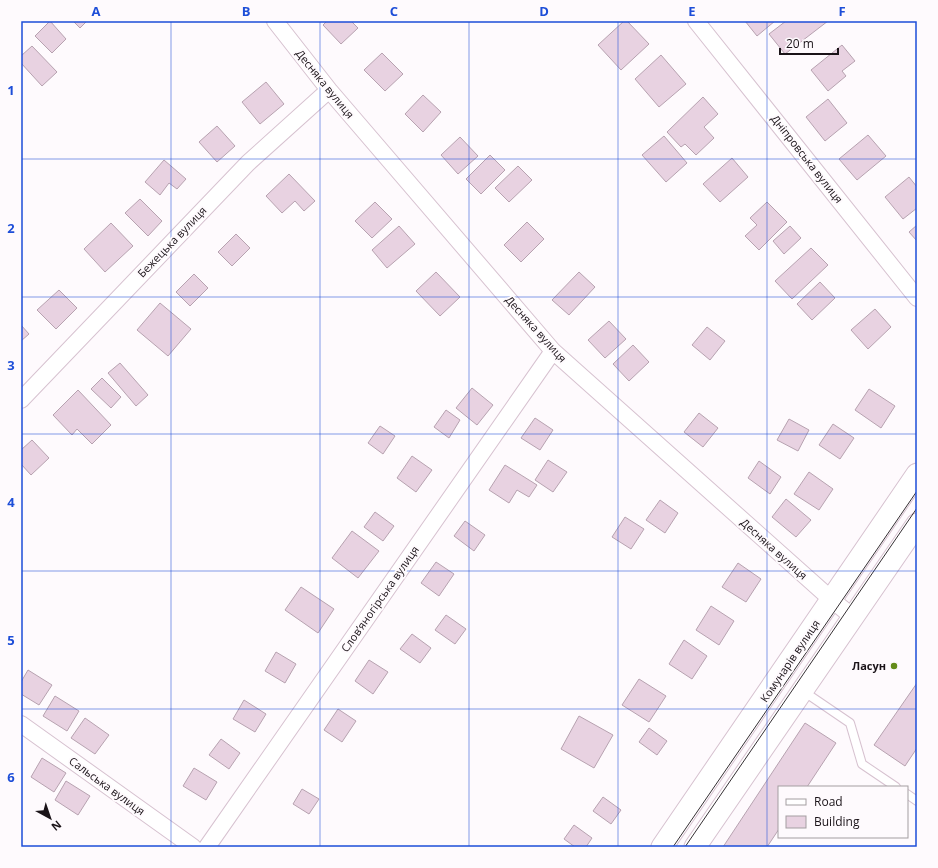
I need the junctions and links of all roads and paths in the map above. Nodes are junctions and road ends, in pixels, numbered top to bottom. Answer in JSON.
{"nodes":[{"id":1,"x":275,"y":21,"type":"edge"},
{"id":2,"x":696,"y":21,"type":"edge"},
{"id":3,"x":329,"y":90,"type":"junction"},
{"id":4,"x":917,"y":298,"type":"edge"},
{"id":5,"x":553,"y":351,"type":"junction"},
{"id":6,"x":21,"y":400,"type":"edge"},
{"id":7,"x":917,"y":474,"type":"edge"},
{"id":8,"x":917,"y":524,"type":"edge"},
{"id":9,"x":832,"y":600,"type":"junction"},
{"id":10,"x":853,"y":618,"type":"junction"},
{"id":11,"x":802,"y":691,"type":"junction"},
{"id":12,"x":21,"y":724,"type":"edge"},
{"id":13,"x":895,"y":786,"type":"edge"},
{"id":14,"x":908,"y":795,"type":"edge"},
{"id":15,"x":917,"y":801,"type":"edge"},
{"id":16,"x":193,"y":847,"type":"edge"},
{"id":17,"x":207,"y":847,"type":"edge"},
{"id":18,"x":662,"y":847,"type":"edge"},
{"id":19,"x":695,"y":847,"type":"edge"}],
"edges":[{"from":1,"to":3,"type":"street","name":"Десняка вулиця"},
{"from":2,"to":4,"type":"street","name":"Дніпровська вулиця"},
{"from":3,"to":5,"type":"street","name":"Десняка вулиця"},
{"from":3,"to":6,"type":"street","name":"Бежецька вулиця"},
{"from":5,"to":9,"type":"street","name":"Десняка вулиця"},
{"from":5,"to":17,"type":"street","name":"Слов’яногірська вулиця"},
{"from":7,"to":9,"type":"street","name":"Комунарів вулиця"},
{"from":8,"to":10,"type":"street"},
{"from":9,"to":10,"type":"street","name":"Десняка вулиця"},
{"from":9,"to":18,"type":"street","name":"Комунарів вулиця"},
{"from":10,"to":11,"type":"street"},
{"from":11,"to":13,"type":"lane"},
{"from":11,"to":19,"type":"street"},
{"from":12,"to":16,"type":"street","name":"Сальська вулиця"},
{"from":14,"to":15,"type":"lane"}]}
